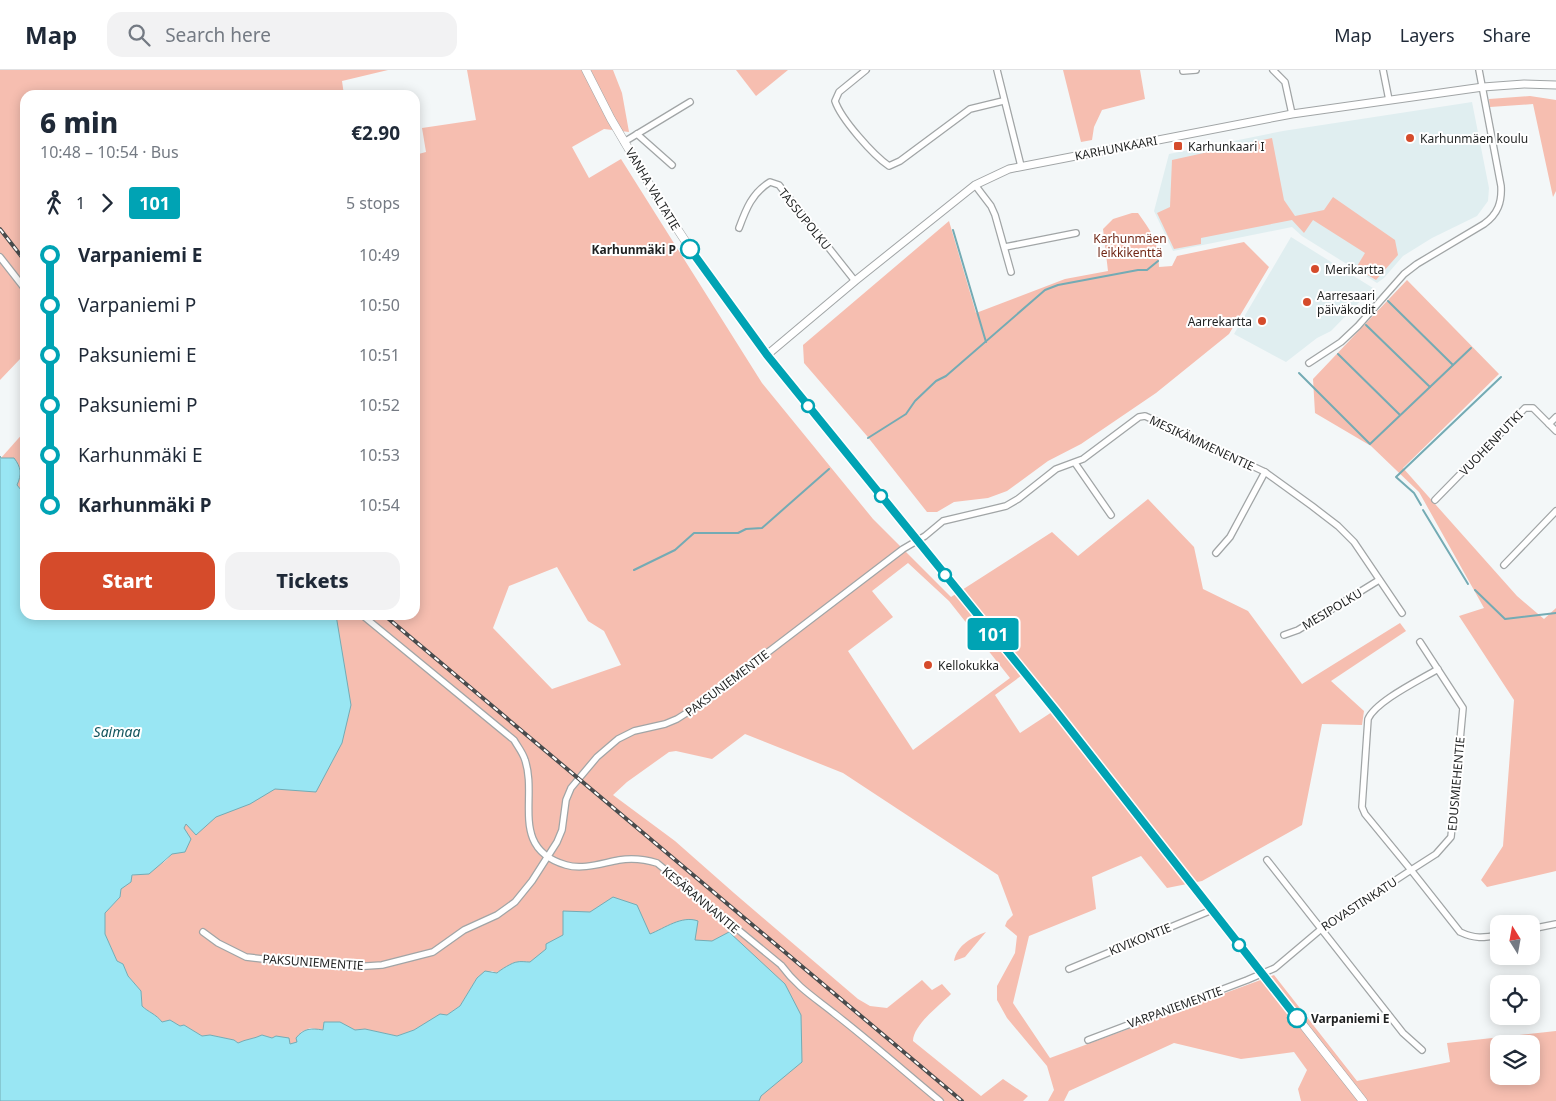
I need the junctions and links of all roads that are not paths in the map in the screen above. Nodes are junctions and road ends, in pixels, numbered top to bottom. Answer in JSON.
{"nodes":[{"id":1,"x":586,"y":70,"type":"edge"},
{"id":2,"x":866,"y":70,"type":"edge"},
{"id":3,"x":997,"y":70,"type":"edge"},
{"id":4,"x":1196,"y":70,"type":"edge"},
{"id":5,"x":1273,"y":70,"type":"edge"},
{"id":6,"x":1384,"y":70,"type":"edge"},
{"id":7,"x":1479,"y":70,"type":"edge"},
{"id":8,"x":1183,"y":71,"type":"edge"},
{"id":9,"x":1556,"y":85,"type":"edge"},
{"id":10,"x":1482,"y":87,"type":"junction"},
{"id":11,"x":1389,"y":100,"type":"junction"},
{"id":12,"x":1003,"y":101,"type":"junction"},
{"id":13,"x":690,"y":102,"type":"dead end"},
{"id":14,"x":1292,"y":114,"type":"junction"},
{"id":15,"x":637,"y":134,"type":"junction"},
{"id":16,"x":624,"y":142,"type":"junction"},
{"id":17,"x":672,"y":165,"type":"dead end"},
{"id":18,"x":1021,"y":166,"type":"junction"},
{"id":19,"x":975,"y":185,"type":"junction"},
{"id":20,"x":739,"y":228,"type":"dead end"},
{"id":21,"x":1076,"y":233,"type":"dead end"},
{"id":22,"x":1005,"y":247,"type":"junction"},
{"id":23,"x":0,"y":257,"type":"edge"},
{"id":24,"x":1011,"y":272,"type":"dead end"},
{"id":25,"x":855,"y":281,"type":"junction"},
{"id":26,"x":20,"y":283,"type":"edge"},
{"id":27,"x":767,"y":355,"type":"junction"},
{"id":28,"x":1308,"y":363,"type":"dead end"},
{"id":29,"x":1556,"y":417,"type":"edge"},
{"id":30,"x":1549,"y":424,"type":"junction"},
{"id":31,"x":1556,"y":431,"type":"edge"},
{"id":32,"x":1075,"y":462,"type":"junction"},
{"id":33,"x":1264,"y":472,"type":"junction"},
{"id":34,"x":1435,"y":500,"type":"dead end"},
{"id":35,"x":1556,"y":511,"type":"edge"},
{"id":36,"x":1111,"y":515,"type":"dead end"},
{"id":37,"x":917,"y":540,"type":"junction"},
{"id":38,"x":1216,"y":552,"type":"dead end"},
{"id":39,"x":1504,"y":566,"type":"dead end"},
{"id":40,"x":1380,"y":580,"type":"junction"},
{"id":41,"x":1402,"y":613,"type":"dead end"},
{"id":42,"x":368,"y":620,"type":"edge"},
{"id":43,"x":1284,"y":635,"type":"dead end"},
{"id":44,"x":1420,"y":642,"type":"dead end"},
{"id":45,"x":1438,"y":669,"type":"junction"},
{"id":46,"x":548,"y":856,"type":"junction"},
{"id":47,"x":1267,"y":860,"type":"dead end"},
{"id":48,"x":1411,"y":870,"type":"junction"},
{"id":49,"x":1212,"y":910,"type":"junction"},
{"id":50,"x":1556,"y":924,"type":"edge"},
{"id":51,"x":1540,"y":927,"type":"edge"},
{"id":52,"x":1320,"y":930,"type":"junction"},
{"id":53,"x":203,"y":932,"type":"dead end"},
{"id":54,"x":1490,"y":936,"type":"edge"},
{"id":55,"x":1069,"y":968,"type":"dead end"},
{"id":56,"x":1262,"y":974,"type":"junction"},
{"id":57,"x":1088,"y":1040,"type":"dead end"},
{"id":58,"x":1422,"y":1050,"type":"dead end"},
{"id":59,"x":940,"y":1101,"type":"edge"},
{"id":60,"x":1363,"y":1101,"type":"edge"}],
"edges":[{"from":1,"to":16,"type":"main road","name":"VANHA VALTATIE"},
{"from":2,"to":12,"type":"street"},
{"from":3,"to":12,"type":"street"},
{"from":4,"to":8,"type":"street"},
{"from":5,"to":14,"type":"street"},
{"from":6,"to":11,"type":"street"},
{"from":7,"to":10,"type":"street"},
{"from":9,"to":10,"type":"street","name":"KARHUNKAARI"},
{"from":10,"to":11,"type":"street","name":"KARHUNKAARI"},
{"from":10,"to":28,"type":"street"},
{"from":11,"to":14,"type":"street","name":"KARHUNKAARI"},
{"from":12,"to":18,"type":"street"},
{"from":13,"to":15,"type":"street"},
{"from":14,"to":18,"type":"street","name":"KARHUNKAARI"},
{"from":15,"to":16,"type":"street"},
{"from":15,"to":17,"type":"street"},
{"from":16,"to":27,"type":"main road","name":"VANHA VALTATIE"},
{"from":18,"to":19,"type":"street","name":"KARHUNKAARI"},
{"from":19,"to":22,"type":"street"},
{"from":19,"to":25,"type":"street","name":"KARHUNKAARI"},
{"from":20,"to":25,"type":"street","name":"TASSUPOLKU"},
{"from":21,"to":22,"type":"street"},
{"from":22,"to":24,"type":"street"},
{"from":23,"to":26,"type":"street"},
{"from":25,"to":27,"type":"street","name":"KARHUNKAARI"},
{"from":27,"to":37,"type":"main road","name":"VANHA VALTATIE"},
{"from":29,"to":30,"type":"street"},
{"from":30,"to":31,"type":"street","name":"VUOHENPUTKI"},
{"from":30,"to":34,"type":"street","name":"VUOHENPUTKI"},
{"from":32,"to":33,"type":"street","name":"MESIKÄMMENENTIE"},
{"from":32,"to":36,"type":"street"},
{"from":32,"to":37,"type":"street","name":"MESIKÄMMENENTIE"},
{"from":33,"to":38,"type":"street"},
{"from":33,"to":40,"type":"street","name":"MESIKÄMMENENTIE"},
{"from":35,"to":39,"type":"street"},
{"from":37,"to":46,"type":"street","name":"PAKSUNIEMENTIE"},
{"from":37,"to":49,"type":"main road","name":"VANHA VALTATIE"},
{"from":40,"to":41,"type":"street","name":"MESIKÄMMENENTIE"},
{"from":40,"to":43,"type":"street","name":"MESIPOLKU"},
{"from":42,"to":46,"type":"street","name":"KESÄRANNANTIE"},
{"from":44,"to":45,"type":"street","name":"EDUSMIEHENTIE"},
{"from":45,"to":48,"type":"street","name":"EDUSMIEHENTIE"},
{"from":45,"to":48,"type":"street"},
{"from":46,"to":53,"type":"street","name":"PAKSUNIEMENTIE"},
{"from":46,"to":59,"type":"street","name":"KESÄRANNANTIE"},
{"from":47,"to":52,"type":"street"},
{"from":48,"to":52,"type":"street","name":"ROVASTINKATU"},
{"from":48,"to":54,"type":"street","name":"ROVASTINKATU"},
{"from":49,"to":55,"type":"street","name":"KIVIKONTIE"},
{"from":49,"to":56,"type":"main road","name":"VANHA VALTATIE"},
{"from":50,"to":51,"type":"street"},
{"from":52,"to":56,"type":"street","name":"ROVASTINKATU"},
{"from":52,"to":58,"type":"street"},
{"from":56,"to":57,"type":"street","name":"VARPANIEMENTIE"},
{"from":56,"to":60,"type":"main road","name":"VANHA VALTATIE"}]}
